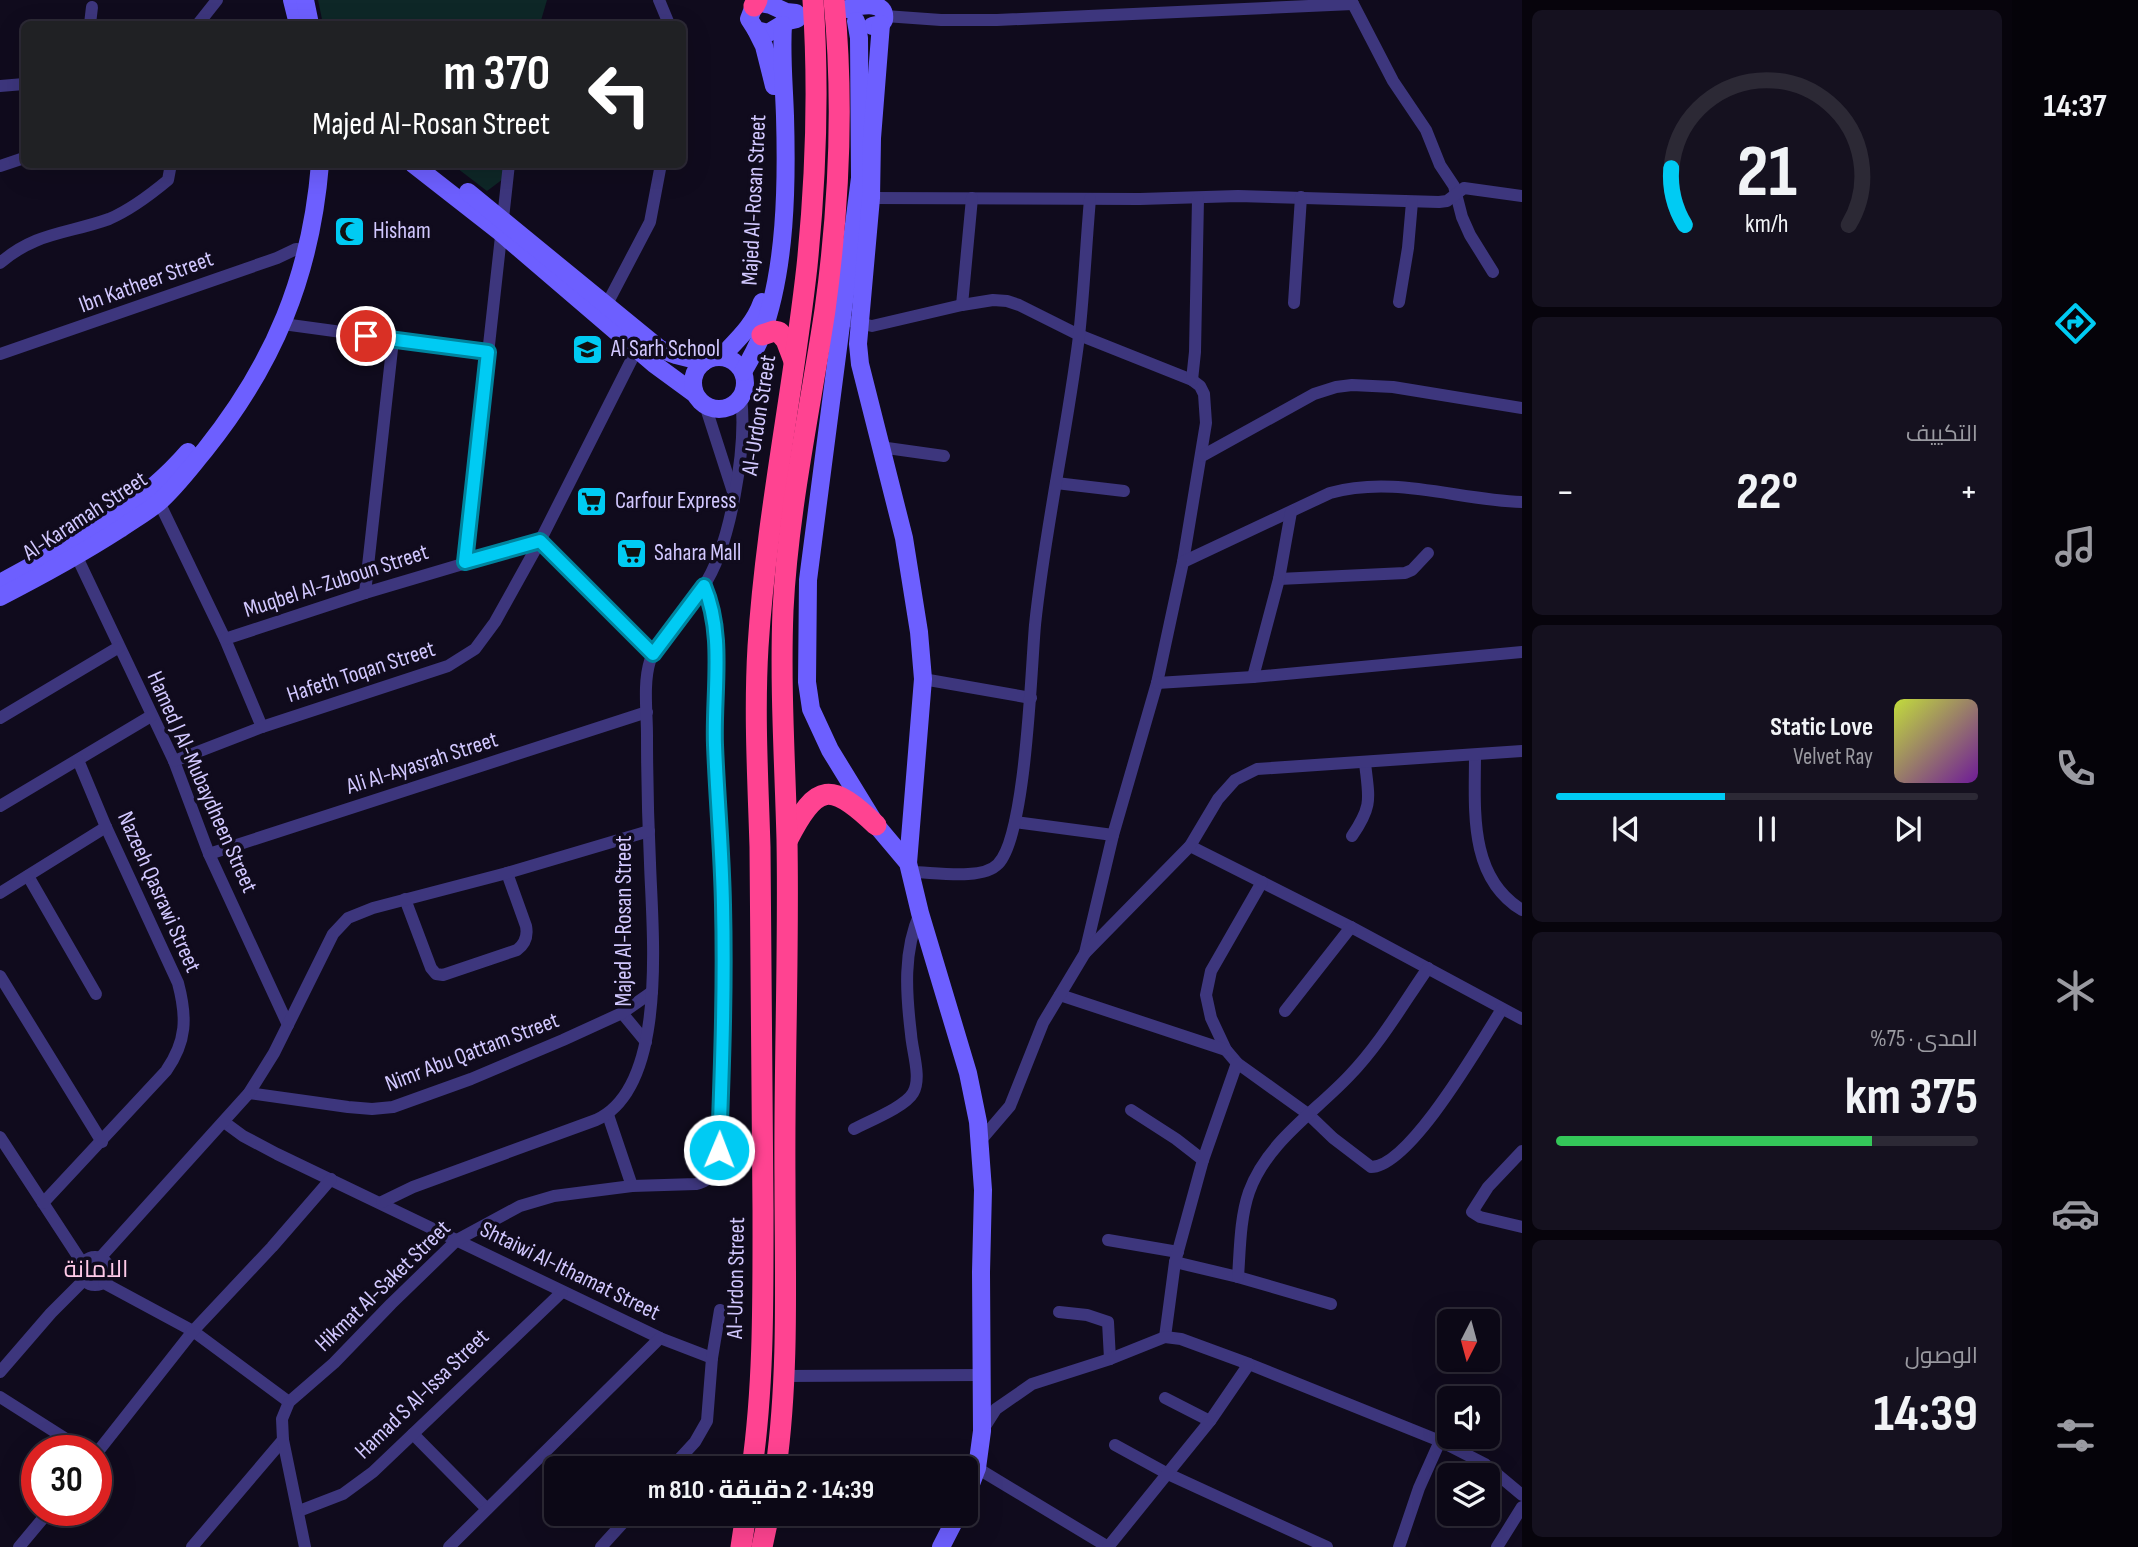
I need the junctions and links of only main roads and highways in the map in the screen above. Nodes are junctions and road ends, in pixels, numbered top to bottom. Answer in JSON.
{"nodes":[{"id":1,"x":813,"y":0,"type":"edge"},
{"id":2,"x":845,"y":12,"type":"edge"},
{"id":3,"x":762,"y":335,"type":"road end"},
{"id":4,"x":794,"y":361,"type":"junction"},
{"id":5,"x":876,"y":825,"type":"road end"},
{"id":6,"x":787,"y":840,"type":"junction"},
{"id":7,"x":753,"y":1456,"type":"edge"},
{"id":8,"x":778,"y":1456,"type":"edge"},
{"id":9,"x":767,"y":1526,"type":"edge"},
{"id":10,"x":763,"y":1544,"type":"edge"}],
"edges":[{"from":1,"to":4,"type":"highway","name":"Al-Urdon Street"},
{"from":2,"to":6,"type":"highway","name":"Al-Urdon Street"},
{"from":3,"to":4,"type":"highway"},
{"from":4,"to":7,"type":"highway","name":"Al-Urdon Street"},
{"from":5,"to":6,"type":"highway"},
{"from":6,"to":8,"type":"highway","name":"Al-Urdon Street"},
{"from":9,"to":10,"type":"highway"}]}
